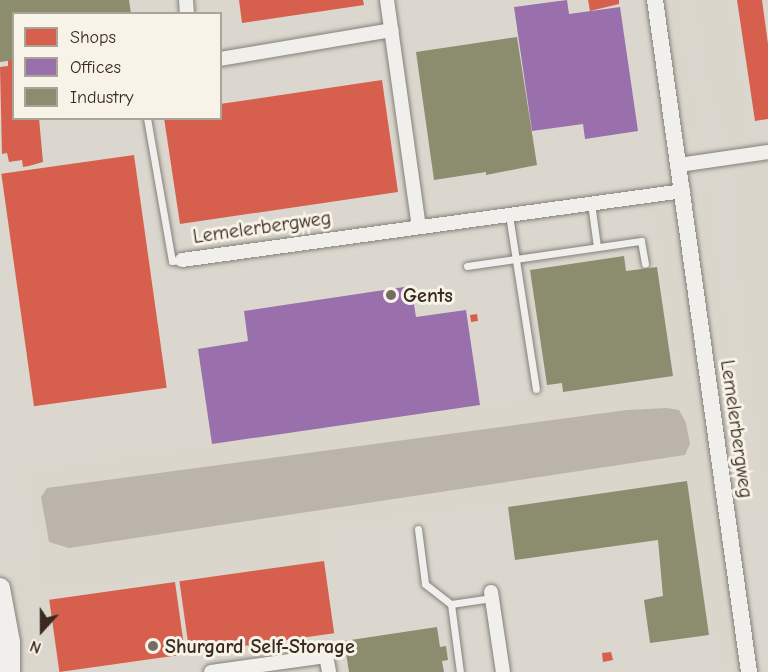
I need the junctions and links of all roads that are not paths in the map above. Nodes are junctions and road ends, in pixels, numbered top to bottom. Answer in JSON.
{"nodes":[{"id":1,"x":387,"y":0,"type":"edge"},
{"id":2,"x":655,"y":0,"type":"edge"},
{"id":3,"x":392,"y":30,"type":"junction"},
{"id":4,"x":222,"y":59,"type":"edge"},
{"id":5,"x":147,"y":120,"type":"edge"},
{"id":6,"x":768,"y":152,"type":"edge"},
{"id":7,"x":679,"y":165,"type":"junction"},
{"id":8,"x":683,"y":191,"type":"junction"},
{"id":9,"x":591,"y":203,"type":"junction"},
{"id":10,"x":509,"y":214,"type":"junction"},
{"id":11,"x":419,"y":227,"type":"junction"},
{"id":12,"x":597,"y":247,"type":"junction"},
{"id":13,"x":516,"y":259,"type":"junction"},
{"id":14,"x":182,"y":260,"type":"joint"},
{"id":15,"x":645,"y":264,"type":"dead end"},
{"id":16,"x":467,"y":266,"type":"dead end"},
{"id":17,"x":536,"y":389,"type":"dead end"},
{"id":18,"x":418,"y":529,"type":"dead end"},
{"id":19,"x":0,"y":588,"type":"edge"},
{"id":20,"x":491,"y":595,"type":"joint"},
{"id":21,"x":451,"y":604,"type":"junction"},
{"id":22,"x":10,"y":672,"type":"edge"},
{"id":23,"x":211,"y":672,"type":"edge"},
{"id":24,"x":329,"y":672,"type":"edge"},
{"id":25,"x":460,"y":672,"type":"edge"},
{"id":26,"x":503,"y":672,"type":"edge"},
{"id":27,"x":749,"y":672,"type":"edge"}],
"edges":[{"from":1,"to":3,"type":"street"},
{"from":2,"to":7,"type":"street","name":"Lemelerbergweg"},
{"from":3,"to":4,"type":"street"},
{"from":3,"to":11,"type":"street"},
{"from":5,"to":14,"type":"lane"},
{"from":6,"to":7,"type":"street"},
{"from":7,"to":8,"type":"street","name":"Lemelerbergweg"},
{"from":8,"to":9,"type":"street","name":"Lemelerbergweg"},
{"from":8,"to":27,"type":"street","name":"Lemelerbergweg"},
{"from":9,"to":10,"type":"street","name":"Lemelerbergweg"},
{"from":9,"to":12,"type":"lane"},
{"from":10,"to":11,"type":"street","name":"Lemelerbergweg"},
{"from":10,"to":13,"type":"lane"},
{"from":11,"to":14,"type":"street","name":"Lemelerbergweg"},
{"from":12,"to":13,"type":"lane"},
{"from":12,"to":15,"type":"lane"},
{"from":13,"to":16,"type":"lane"},
{"from":13,"to":17,"type":"lane"},
{"from":18,"to":21,"type":"lane"},
{"from":19,"to":22,"type":"main road"},
{"from":20,"to":21,"type":"lane"},
{"from":20,"to":26,"type":"street"},
{"from":21,"to":25,"type":"lane"},
{"from":23,"to":24,"type":"street"}]}
